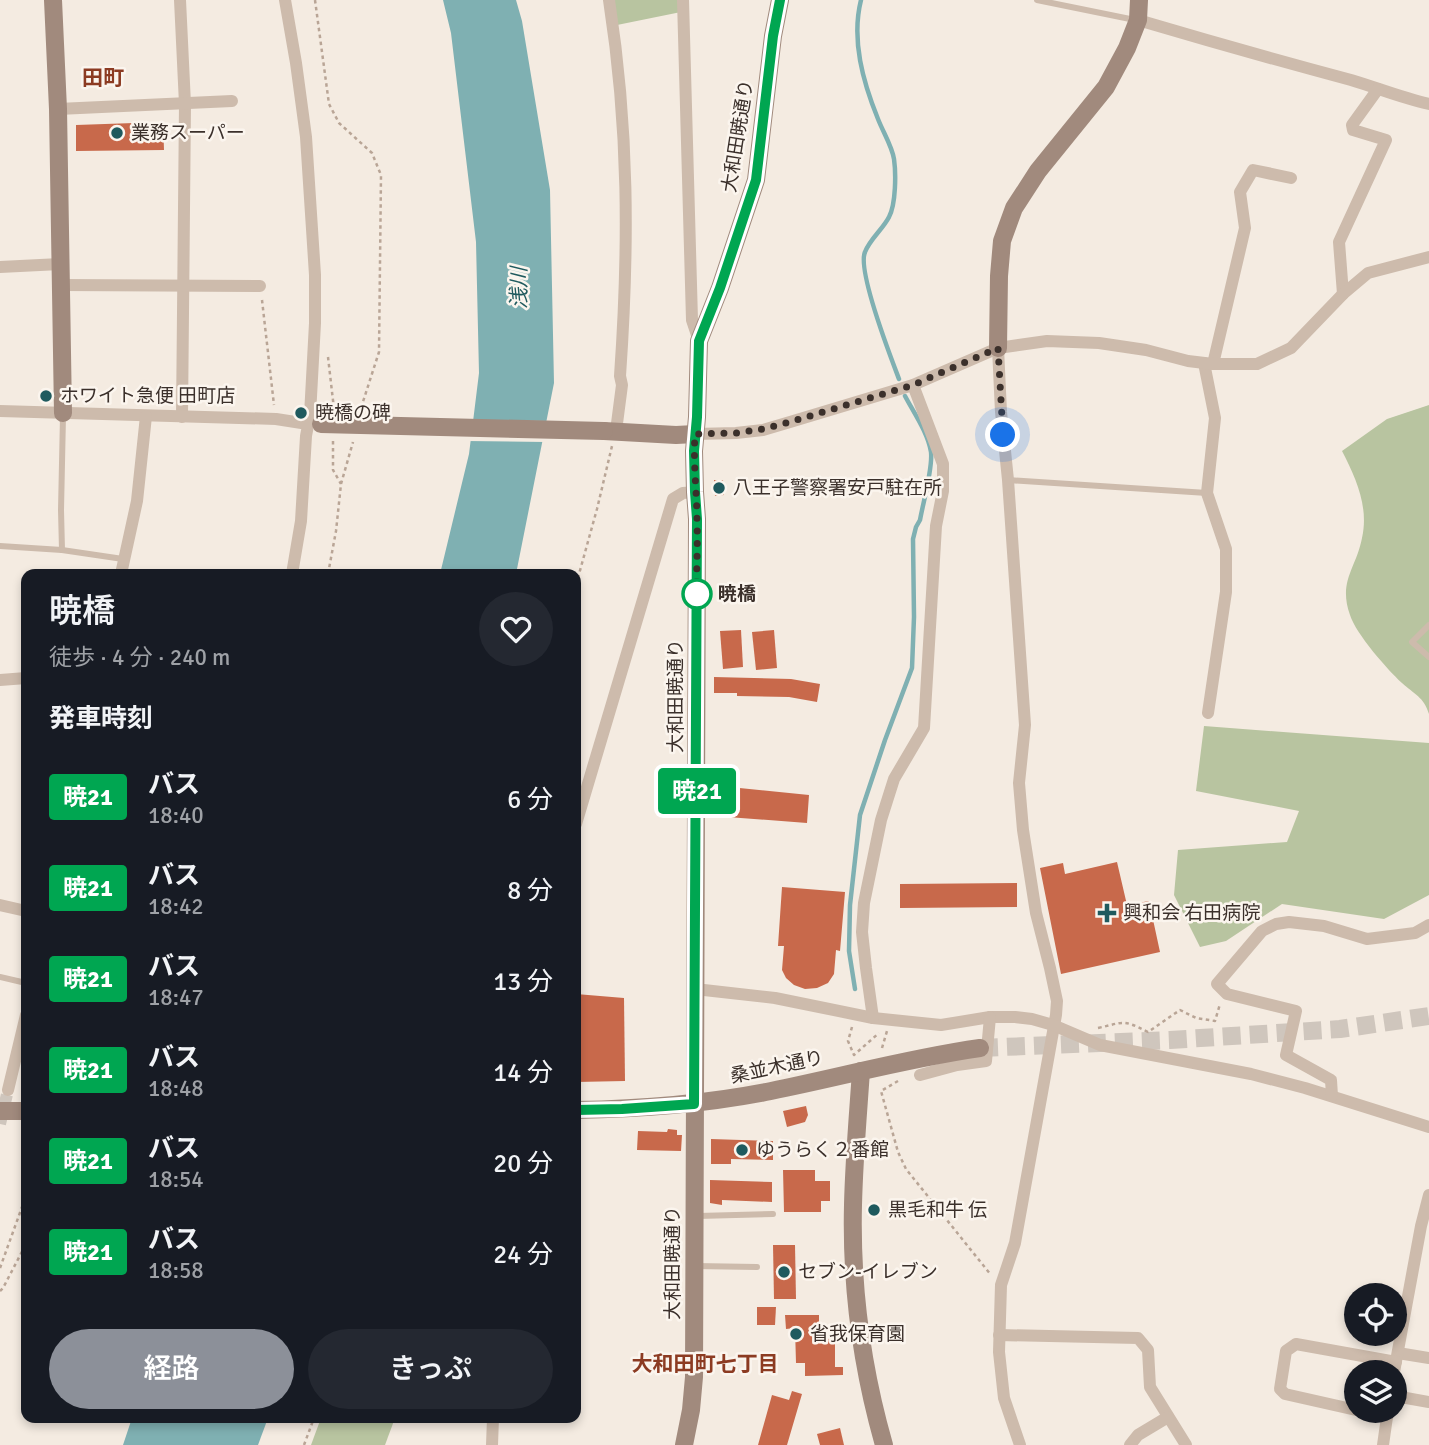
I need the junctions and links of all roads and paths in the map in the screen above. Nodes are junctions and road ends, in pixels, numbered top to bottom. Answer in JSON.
{"nodes":[{"id":1,"x":54,"y":0,"type":"edge"},
{"id":2,"x":180,"y":0,"type":"edge"},
{"id":3,"x":285,"y":0,"type":"edge"},
{"id":4,"x":314,"y":0,"type":"edge"},
{"id":5,"x":609,"y":0,"type":"edge"},
{"id":6,"x":683,"y":0,"type":"edge"},
{"id":7,"x":780,"y":0,"type":"edge"},
{"id":8,"x":1037,"y":0,"type":"edge"},
{"id":9,"x":1139,"y":0,"type":"edge"},
{"id":10,"x":1138,"y":20,"type":"junction"},
{"id":11,"x":1378,"y":89,"type":"junction"},
{"id":12,"x":232,"y":101,"type":"dead end"},
{"id":13,"x":185,"y":104,"type":"junction"},
{"id":14,"x":1429,"y":104,"type":"edge"},
{"id":15,"x":58,"y":109,"type":"junction"},
{"id":16,"x":1291,"y":178,"type":"dead end"},
{"id":17,"x":1429,"y":257,"type":"edge"},
{"id":18,"x":60,"y":264,"type":"junction"},
{"id":19,"x":0,"y":267,"type":"edge"},
{"id":20,"x":60,"y":285,"type":"junction"},
{"id":21,"x":184,"y":285,"type":"junction"},
{"id":22,"x":260,"y":286,"type":"joint"},
{"id":23,"x":1343,"y":294,"type":"junction"},
{"id":24,"x":699,"y":341,"type":"junction"},
{"id":25,"x":998,"y":348,"type":"junction"},
{"id":26,"x":328,"y":352,"type":"dead end"},
{"id":27,"x":1209,"y":364,"type":"junction"},
{"id":28,"x":913,"y":385,"type":"junction"},
{"id":29,"x":0,"y":411,"type":"edge"},
{"id":30,"x":63,"y":413,"type":"junction"},
{"id":31,"x":359,"y":415,"type":"dead end"},
{"id":32,"x":146,"y":416,"type":"junction"},
{"id":33,"x":183,"y":417,"type":"junction"},
{"id":34,"x":276,"y":419,"type":"junction"},
{"id":35,"x":321,"y":421,"type":"junction"},
{"id":36,"x":611,"y":434,"type":"junction"},
{"id":37,"x":695,"y":434,"type":"junction"},
{"id":38,"x":333,"y":439,"type":"dead end"},
{"id":39,"x":353,"y":441,"type":"dead end"},
{"id":40,"x":1008,"y":480,"type":"junction"},
{"id":41,"x":341,"y":484,"type":"junction"},
{"id":42,"x":695,"y":492,"type":"junction"},
{"id":43,"x":1207,"y":493,"type":"junction"},
{"id":44,"x":0,"y":546,"type":"edge"},
{"id":45,"x":62,"y":550,"type":"junction"},
{"id":46,"x":124,"y":560,"type":"junction"},
{"id":47,"x":122,"y":569,"type":"edge"},
{"id":48,"x":293,"y":569,"type":"edge"},
{"id":49,"x":329,"y":569,"type":"edge"},
{"id":50,"x":580,"y":569,"type":"edge"},
{"id":51,"x":1429,"y":625,"type":"edge"},
{"id":52,"x":1429,"y":657,"type":"edge"},
{"id":53,"x":21,"y":678,"type":"edge"},
{"id":54,"x":0,"y":680,"type":"edge"},
{"id":55,"x":1208,"y":713,"type":"dead end"},
{"id":56,"x":581,"y":807,"type":"edge"},
{"id":57,"x":0,"y":905,"type":"edge"},
{"id":58,"x":21,"y":910,"type":"edge"},
{"id":59,"x":1429,"y":925,"type":"edge"},
{"id":60,"x":0,"y":977,"type":"edge"},
{"id":61,"x":21,"y":982,"type":"edge"},
{"id":62,"x":695,"y":989,"type":"junction"},
{"id":63,"x":1223,"y":990,"type":"junction"},
{"id":64,"x":856,"y":1014,"type":"junction"},
{"id":65,"x":990,"y":1017,"type":"junction"},
{"id":66,"x":873,"y":1018,"type":"junction"},
{"id":67,"x":1053,"y":1026,"type":"junction"},
{"id":68,"x":1092,"y":1029,"type":"dead end"},
{"id":69,"x":21,"y":1037,"type":"edge"},
{"id":70,"x":980,"y":1048,"type":"tunnel mouth"},
{"id":71,"x":881,"y":1052,"type":"dead end"},
{"id":72,"x":861,"y":1071,"type":"junction"},
{"id":73,"x":920,"y":1075,"type":"joint"},
{"id":74,"x":8,"y":1090,"type":"tunnel mouth"},
{"id":75,"x":1332,"y":1097,"type":"junction"},
{"id":76,"x":694,"y":1104,"type":"junction"},
{"id":77,"x":581,"y":1110,"type":"edge"},
{"id":78,"x":0,"y":1111,"type":"edge"},
{"id":79,"x":21,"y":1111,"type":"edge"},
{"id":80,"x":1429,"y":1127,"type":"edge"},
{"id":81,"x":1429,"y":1195,"type":"edge"},
{"id":82,"x":21,"y":1210,"type":"edge"},
{"id":83,"x":773,"y":1214,"type":"dead end"},
{"id":84,"x":694,"y":1216,"type":"junction"},
{"id":85,"x":21,"y":1254,"type":"edge"},
{"id":86,"x":693,"y":1266,"type":"junction"},
{"id":87,"x":757,"y":1266,"type":"dead end"},
{"id":88,"x":0,"y":1268,"type":"edge"},
{"id":89,"x":1001,"y":1285,"type":"junction"},
{"id":90,"x":0,"y":1291,"type":"edge"},
{"id":91,"x":999,"y":1335,"type":"junction"},
{"id":92,"x":1429,"y":1358,"type":"edge"},
{"id":93,"x":1385,"y":1360,"type":"edge"},
{"id":94,"x":1396,"y":1360,"type":"edge"},
{"id":95,"x":1407,"y":1361,"type":"edge"},
{"id":96,"x":1407,"y":1398,"type":"edge"},
{"id":97,"x":1429,"y":1402,"type":"edge"},
{"id":98,"x":1344,"y":1407,"type":"edge"},
{"id":99,"x":1168,"y":1417,"type":"junction"},
{"id":100,"x":312,"y":1423,"type":"edge"},
{"id":101,"x":493,"y":1423,"type":"edge"},
{"id":102,"x":1386,"y":1423,"type":"edge"},
{"id":103,"x":304,"y":1445,"type":"edge"},
{"id":104,"x":492,"y":1445,"type":"edge"},
{"id":105,"x":684,"y":1445,"type":"edge"},
{"id":106,"x":884,"y":1445,"type":"edge"},
{"id":107,"x":1020,"y":1445,"type":"edge"},
{"id":108,"x":1130,"y":1445,"type":"edge"},
{"id":109,"x":1186,"y":1445,"type":"edge"},
{"id":110,"x":1383,"y":1445,"type":"edge"}],
"edges":[{"from":1,"to":15,"type":"street"},
{"from":2,"to":13,"type":"street"},
{"from":3,"to":35,"type":"street"},
{"from":4,"to":31,"type":"path"},
{"from":5,"to":36,"type":"street"},
{"from":6,"to":24,"type":"street"},
{"from":7,"to":24,"type":"street","name":"大和田暁通り"},
{"from":8,"to":10,"type":"lane"},
{"from":9,"to":10,"type":"street"},
{"from":10,"to":11,"type":"street"},
{"from":10,"to":25,"type":"street"},
{"from":11,"to":14,"type":"street"},
{"from":11,"to":23,"type":"street"},
{"from":12,"to":13,"type":"street"},
{"from":13,"to":15,"type":"street"},
{"from":13,"to":21,"type":"street"},
{"from":15,"to":18,"type":"street"},
{"from":16,"to":27,"type":"street"},
{"from":17,"to":23,"type":"street"},
{"from":18,"to":19,"type":"street"},
{"from":18,"to":20,"type":"street"},
{"from":20,"to":21,"type":"street"},
{"from":20,"to":30,"type":"street"},
{"from":21,"to":22,"type":"street"},
{"from":21,"to":33,"type":"street"},
{"from":22,"to":34,"type":"path"},
{"from":23,"to":27,"type":"street"},
{"from":24,"to":37,"type":"street","name":"大和田暁通り"},
{"from":25,"to":27,"type":"street"},
{"from":25,"to":28,"type":"street"},
{"from":25,"to":40,"type":"street"},
{"from":26,"to":35,"type":"path"},
{"from":27,"to":43,"type":"street"},
{"from":28,"to":37,"type":"street"},
{"from":28,"to":66,"type":"street"},
{"from":29,"to":30,"type":"street"},
{"from":30,"to":32,"type":"street"},
{"from":30,"to":45,"type":"lane"},
{"from":32,"to":33,"type":"street"},
{"from":32,"to":46,"type":"street"},
{"from":33,"to":34,"type":"street"},
{"from":34,"to":35,"type":"street"},
{"from":35,"to":36,"type":"street","bridge":true},
{"from":35,"to":48,"type":"street"},
{"from":36,"to":37,"type":"street"},
{"from":36,"to":50,"type":"path"},
{"from":37,"to":42,"type":"street","name":"大和田暁通り"},
{"from":38,"to":41,"type":"path"},
{"from":39,"to":41,"type":"path"},
{"from":40,"to":43,"type":"lane"},
{"from":40,"to":67,"type":"street"},
{"from":41,"to":49,"type":"path"},
{"from":42,"to":56,"type":"street"},
{"from":42,"to":62,"type":"street","name":"大和田暁通り"},
{"from":43,"to":55,"type":"street"},
{"from":44,"to":45,"type":"lane"},
{"from":45,"to":46,"type":"lane"},
{"from":46,"to":47,"type":"street"},
{"from":51,"to":52,"type":"lane"},
{"from":53,"to":54,"type":"street"},
{"from":57,"to":58,"type":"street"},
{"from":59,"to":63,"type":"street"},
{"from":60,"to":61,"type":"lane"},
{"from":62,"to":64,"type":"street"},
{"from":62,"to":76,"type":"street","name":"大和田暁通り"},
{"from":63,"to":68,"type":"path"},
{"from":63,"to":75,"type":"street"},
{"from":64,"to":66,"type":"street"},
{"from":64,"to":71,"type":"path"},
{"from":65,"to":66,"type":"street"},
{"from":65,"to":67,"type":"street"},
{"from":65,"to":73,"type":"street"},
{"from":67,"to":75,"type":"street"},
{"from":67,"to":89,"type":"street"},
{"from":69,"to":74,"type":"street"},
{"from":70,"to":72,"type":"street","name":"桑並木通り"},
{"from":72,"to":76,"type":"street","name":"桑並木通り"},
{"from":72,"to":106,"type":"street"},
{"from":73,"to":89,"type":"path"},
{"from":75,"to":80,"type":"street"},
{"from":76,"to":77,"type":"street","name":"桑並木通り"},
{"from":76,"to":84,"type":"street","name":"大和田暁通り"},
{"from":78,"to":79,"type":"street"},
{"from":81,"to":94,"type":"street"},
{"from":82,"to":88,"type":"path"},
{"from":83,"to":84,"type":"lane"},
{"from":84,"to":86,"type":"street","name":"大和田暁通り"},
{"from":85,"to":90,"type":"path"},
{"from":86,"to":87,"type":"lane"},
{"from":86,"to":105,"type":"street","name":"大和田暁通り"},
{"from":89,"to":91,"type":"street"},
{"from":91,"to":99,"type":"street"},
{"from":91,"to":107,"type":"street"},
{"from":92,"to":95,"type":"street"},
{"from":93,"to":98,"type":"street"},
{"from":96,"to":97,"type":"street"},
{"from":99,"to":108,"type":"street"},
{"from":99,"to":109,"type":"street"},
{"from":100,"to":103,"type":"path"},
{"from":101,"to":104,"type":"street"},
{"from":102,"to":110,"type":"street"}]}
